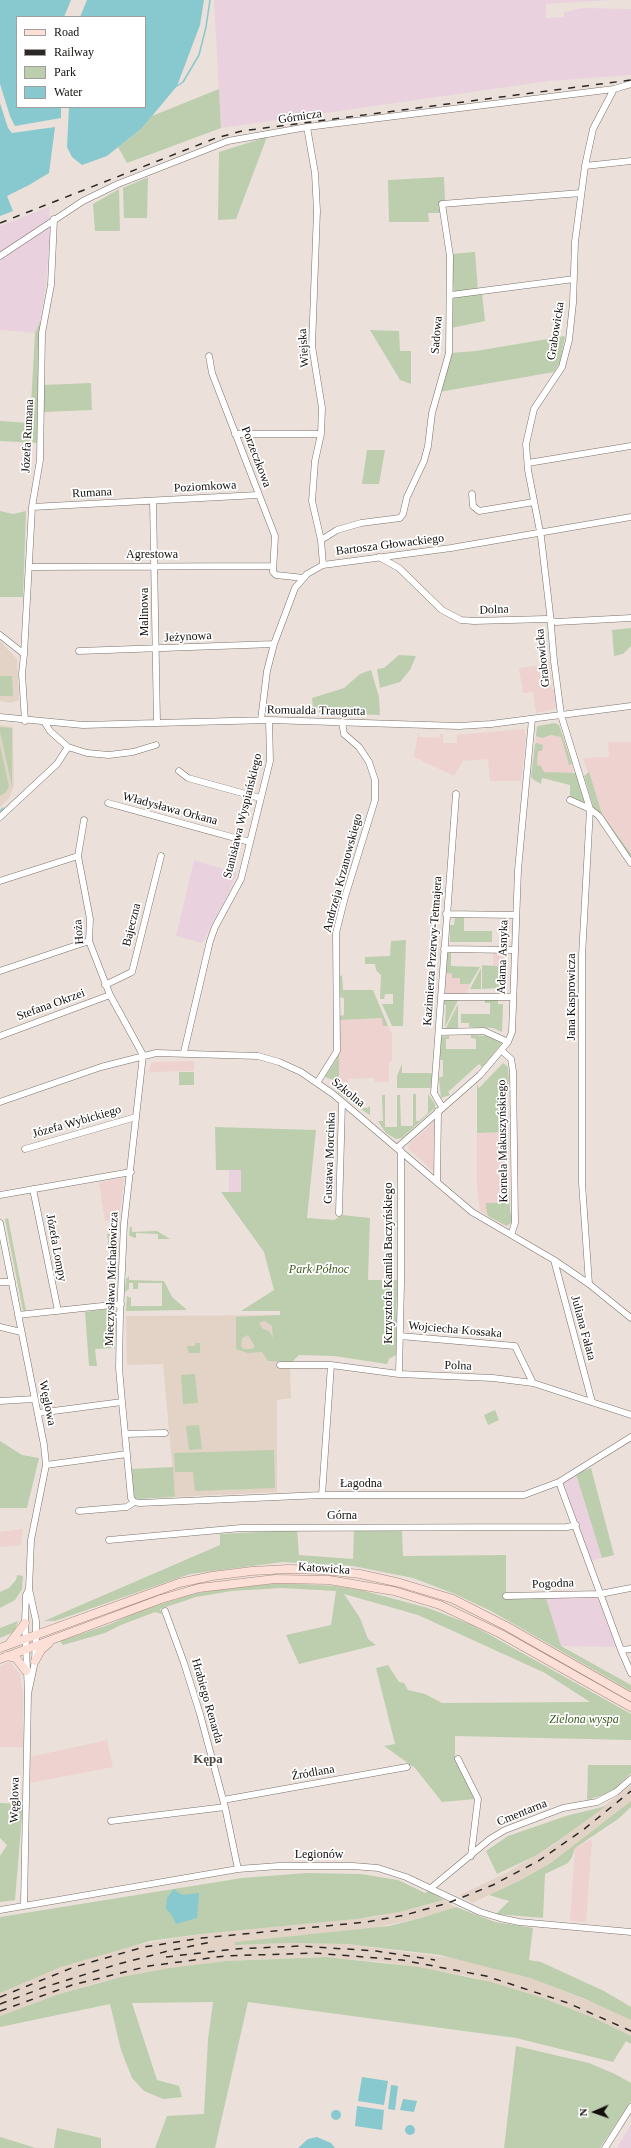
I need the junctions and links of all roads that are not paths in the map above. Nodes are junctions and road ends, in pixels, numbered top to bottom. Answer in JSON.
{"nodes":[{"id":1,"x":631,"y":84,"type":"edge"},
{"id":2,"x":614,"y":89,"type":"junction"},
{"id":3,"x":308,"y":127,"type":"junction"},
{"id":4,"x":631,"y":161,"type":"edge"},
{"id":5,"x":585,"y":166,"type":"junction"},
{"id":6,"x":580,"y":194,"type":"junction"},
{"id":7,"x":54,"y":219,"type":"junction"},
{"id":8,"x":0,"y":256,"type":"edge"},
{"id":9,"x":574,"y":279,"type":"junction"},
{"id":10,"x":451,"y":295,"type":"junction"},
{"id":11,"x":210,"y":356,"type":"dead end"},
{"id":12,"x":235,"y":434,"type":"junction"},
{"id":13,"x":321,"y":434,"type":"junction"},
{"id":14,"x":631,"y":446,"type":"edge"},
{"id":15,"x":528,"y":463,"type":"junction"},
{"id":16,"x":472,"y":494,"type":"dead end"},
{"id":17,"x":258,"y":495,"type":"junction"},
{"id":18,"x":154,"y":501,"type":"junction"},
{"id":19,"x":534,"y":502,"type":"junction"},
{"id":20,"x":32,"y":507,"type":"junction"},
{"id":21,"x":631,"y":517,"type":"edge"},
{"id":22,"x":540,"y":534,"type":"junction"},
{"id":23,"x":321,"y":540,"type":"junction"},
{"id":24,"x":379,"y":557,"type":"junction"},
{"id":25,"x":323,"y":565,"type":"junction"},
{"id":26,"x":156,"y":566,"type":"junction"},
{"id":27,"x":273,"y":566,"type":"junction"},
{"id":28,"x":30,"y":567,"type":"junction"},
{"id":29,"x":304,"y":578,"type":"junction"},
{"id":30,"x":631,"y":618,"type":"edge"},
{"id":31,"x":551,"y":620,"type":"junction"},
{"id":32,"x":0,"y":635,"type":"edge"},
{"id":33,"x":274,"y":644,"type":"junction"},
{"id":34,"x":156,"y":649,"type":"junction"},
{"id":35,"x":78,"y":651,"type":"dead end"},
{"id":36,"x":24,"y":654,"type":"junction"},
{"id":37,"x":631,"y":706,"type":"edge"},
{"id":38,"x":561,"y":715,"type":"junction"},
{"id":39,"x":0,"y":718,"type":"edge"},
{"id":40,"x":532,"y":719,"type":"junction"},
{"id":41,"x":261,"y":720,"type":"junction"},
{"id":42,"x":269,"y":720,"type":"junction"},
{"id":43,"x":25,"y":721,"type":"junction"},
{"id":44,"x":342,"y":722,"type":"junction"},
{"id":45,"x":45,"y":723,"type":"junction"},
{"id":46,"x":157,"y":723,"type":"junction"},
{"id":47,"x":156,"y":745,"type":"dead end"},
{"id":48,"x":68,"y":747,"type":"junction"},
{"id":49,"x":179,"y":771,"type":"dead end"},
{"id":50,"x":456,"y":794,"type":"dead end"},
{"id":51,"x":260,"y":798,"type":"junction"},
{"id":52,"x":570,"y":800,"type":"dead end"},
{"id":53,"x":108,"y":803,"type":"dead end"},
{"id":54,"x":590,"y":809,"type":"junction"},
{"id":55,"x":0,"y":817,"type":"edge"},
{"id":56,"x":84,"y":820,"type":"dead end"},
{"id":57,"x":250,"y":842,"type":"junction"},
{"id":58,"x":78,"y":856,"type":"junction"},
{"id":59,"x":161,"y":856,"type":"dead end"},
{"id":60,"x":631,"y":863,"type":"edge"},
{"id":61,"x":0,"y":880,"type":"edge"},
{"id":62,"x":446,"y":914,"type":"junction"},
{"id":63,"x":515,"y":915,"type":"junction"},
{"id":64,"x":89,"y":941,"type":"junction"},
{"id":65,"x":444,"y":949,"type":"junction"},
{"id":66,"x":514,"y":950,"type":"junction"},
{"id":67,"x":0,"y":971,"type":"edge"},
{"id":68,"x":105,"y":985,"type":"junction"},
{"id":69,"x":110,"y":995,"type":"junction"},
{"id":70,"x":441,"y":997,"type":"junction"},
{"id":71,"x":513,"y":997,"type":"junction"},
{"id":72,"x":439,"y":1032,"type":"junction"},
{"id":73,"x":0,"y":1036,"type":"edge"},
{"id":74,"x":508,"y":1042,"type":"junction"},
{"id":75,"x":501,"y":1050,"type":"junction"},
{"id":76,"x":184,"y":1052,"type":"junction"},
{"id":77,"x":143,"y":1055,"type":"junction"},
{"id":78,"x":317,"y":1083,"type":"junction"},
{"id":79,"x":0,"y":1102,"type":"edge"},
{"id":80,"x":342,"y":1103,"type":"junction"},
{"id":81,"x":440,"y":1109,"type":"junction"},
{"id":82,"x":136,"y":1117,"type":"junction"},
{"id":83,"x":25,"y":1149,"type":"dead end"},
{"id":84,"x":399,"y":1149,"type":"junction"},
{"id":85,"x":131,"y":1172,"type":"junction"},
{"id":86,"x":437,"y":1182,"type":"junction"},
{"id":87,"x":33,"y":1189,"type":"junction"},
{"id":88,"x":0,"y":1195,"type":"edge"},
{"id":89,"x":339,"y":1213,"type":"dead end"},
{"id":90,"x":0,"y":1223,"type":"edge"},
{"id":91,"x":511,"y":1235,"type":"junction"},
{"id":92,"x":554,"y":1260,"type":"junction"},
{"id":93,"x":0,"y":1282,"type":"edge"},
{"id":94,"x":12,"y":1282,"type":"junction"},
{"id":95,"x":589,"y":1284,"type":"junction"},
{"id":96,"x":120,"y":1304,"type":"junction"},
{"id":97,"x":58,"y":1311,"type":"junction"},
{"id":98,"x":18,"y":1315,"type":"junction"},
{"id":99,"x":631,"y":1318,"type":"edge"},
{"id":100,"x":0,"y":1327,"type":"edge"},
{"id":101,"x":21,"y":1332,"type":"junction"},
{"id":102,"x":400,"y":1336,"type":"junction"},
{"id":103,"x":280,"y":1365,"type":"dead end"},
{"id":104,"x":331,"y":1365,"type":"junction"},
{"id":105,"x":399,"y":1374,"type":"junction"},
{"id":106,"x":533,"y":1383,"type":"junction"},
{"id":107,"x":35,"y":1400,"type":"junction"},
{"id":108,"x":0,"y":1401,"type":"edge"},
{"id":109,"x":122,"y":1402,"type":"junction"},
{"id":110,"x":592,"y":1402,"type":"junction"},
{"id":111,"x":38,"y":1413,"type":"junction"},
{"id":112,"x":631,"y":1415,"type":"edge"},
{"id":113,"x":165,"y":1433,"type":"dead end"},
{"id":114,"x":125,"y":1434,"type":"junction"},
{"id":115,"x":631,"y":1437,"type":"edge"},
{"id":116,"x":127,"y":1454,"type":"junction"},
{"id":117,"x":46,"y":1464,"type":"junction"},
{"id":118,"x":559,"y":1482,"type":"junction"},
{"id":119,"x":322,"y":1495,"type":"junction"},
{"id":120,"x":134,"y":1502,"type":"junction"},
{"id":121,"x":79,"y":1511,"type":"dead end"},
{"id":122,"x":576,"y":1524,"type":"junction"},
{"id":123,"x":109,"y":1540,"type":"dead end"},
{"id":124,"x":631,"y":1588,"type":"edge"},
{"id":125,"x":29,"y":1589,"type":"junction"},
{"id":126,"x":600,"y":1594,"type":"junction"},
{"id":127,"x":506,"y":1596,"type":"dead end"},
{"id":128,"x":165,"y":1611,"type":"dead end"},
{"id":129,"x":25,"y":1623,"type":"junction"},
{"id":130,"x":36,"y":1635,"type":"junction"},
{"id":131,"x":26,"y":1638,"type":"junction"},
{"id":132,"x":55,"y":1638,"type":"junction"},
{"id":133,"x":8,"y":1645,"type":"junction"},
{"id":134,"x":36,"y":1646,"type":"junction"},
{"id":135,"x":0,"y":1648,"type":"edge"},
{"id":136,"x":26,"y":1649,"type":"junction"},
{"id":137,"x":631,"y":1649,"type":"edge"},
{"id":138,"x":621,"y":1650,"type":"junction"},
{"id":139,"x":4,"y":1657,"type":"edge"},
{"id":140,"x":34,"y":1661,"type":"junction"},
{"id":141,"x":26,"y":1671,"type":"junction"},
{"id":142,"x":631,"y":1673,"type":"edge"},
{"id":143,"x":28,"y":1694,"type":"junction"},
{"id":144,"x":631,"y":1697,"type":"edge"},
{"id":145,"x":631,"y":1707,"type":"edge"},
{"id":146,"x":458,"y":1760,"type":"dead end"},
{"id":147,"x":407,"y":1767,"type":"dead end"},
{"id":148,"x":631,"y":1779,"type":"edge"},
{"id":149,"x":223,"y":1800,"type":"junction"},
{"id":150,"x":225,"y":1807,"type":"junction"},
{"id":151,"x":111,"y":1821,"type":"dead end"},
{"id":152,"x":471,"y":1856,"type":"junction"},
{"id":153,"x":238,"y":1869,"type":"junction"},
{"id":154,"x":431,"y":1888,"type":"junction"},
{"id":155,"x":24,"y":1905,"type":"junction"},
{"id":156,"x":0,"y":1910,"type":"edge"},
{"id":157,"x":631,"y":1932,"type":"edge"},
{"id":158,"x":631,"y":2107,"type":"edge"},
{"id":159,"x":605,"y":2148,"type":"edge"}],
"edges":[{"from":1,"to":2,"type":"street","name":"Górnicza"},
{"from":2,"to":3,"type":"street","name":"Górnicza"},
{"from":2,"to":5,"type":"street","name":"Grabowicka"},
{"from":3,"to":7,"type":"street","name":"Górnicza"},
{"from":3,"to":13,"type":"street","name":"Wiejska"},
{"from":4,"to":5,"type":"street"},
{"from":5,"to":6,"type":"street","name":"Grabowicka"},
{"from":6,"to":9,"type":"street","name":"Grabowicka"},
{"from":6,"to":10,"type":"street","name":"Sadowa"},
{"from":7,"to":8,"type":"street","name":"Górnicza"},
{"from":7,"to":20,"type":"street","name":"Józefa Rumana"},
{"from":9,"to":10,"type":"street"},
{"from":9,"to":15,"type":"street","name":"Grabowicka"},
{"from":10,"to":23,"type":"street","name":"Sadowa"},
{"from":11,"to":12,"type":"street","name":"Porzeczkowa"},
{"from":12,"to":13,"type":"street"},
{"from":12,"to":17,"type":"street","name":"Porzeczkowa"},
{"from":13,"to":23,"type":"street","name":"Wiejska"},
{"from":14,"to":15,"type":"street"},
{"from":15,"to":19,"type":"street","name":"Grabowicka"},
{"from":16,"to":19,"type":"street"},
{"from":17,"to":18,"type":"street","name":"Poziomkowa"},
{"from":17,"to":27,"type":"street","name":"Porzeczkowa"},
{"from":18,"to":20,"type":"street","name":"Rumana"},
{"from":18,"to":26,"type":"street","name":"Malinowa"},
{"from":19,"to":22,"type":"street","name":"Grabowicka"},
{"from":20,"to":28,"type":"street","name":"Józefa Rumana"},
{"from":21,"to":22,"type":"street","name":"Bartosza Głowackiego"},
{"from":22,"to":24,"type":"street","name":"Bartosza Głowackiego"},
{"from":22,"to":31,"type":"street","name":"Grabowicka"},
{"from":23,"to":25,"type":"street","name":"Wiejska"},
{"from":24,"to":25,"type":"street","name":"Bartosza Głowackiego"},
{"from":24,"to":31,"type":"street","name":"Dolna"},
{"from":25,"to":29,"type":"street","name":"Bartosza Głowackiego"},
{"from":26,"to":27,"type":"street","name":"Agrestowa"},
{"from":26,"to":28,"type":"street","name":"Agrestowa"},
{"from":26,"to":34,"type":"street","name":"Malinowa"},
{"from":27,"to":29,"type":"street"},
{"from":28,"to":36,"type":"street","name":"Józefa Rumana"},
{"from":29,"to":33,"type":"street","name":"Bartosza Głowackiego"},
{"from":30,"to":31,"type":"street","name":"Dolna"},
{"from":31,"to":38,"type":"street","name":"Grabowicka"},
{"from":32,"to":36,"type":"street"},
{"from":33,"to":34,"type":"street","name":"Jeżynowa"},
{"from":33,"to":41,"type":"street","name":"Bartosza Głowackiego"},
{"from":34,"to":35,"type":"street","name":"Jeżynowa"},
{"from":34,"to":46,"type":"street","name":"Malinowa"},
{"from":36,"to":43,"type":"street","name":"Józefa Rumana"},
{"from":37,"to":38,"type":"street","name":"Romualda Traugutta"},
{"from":38,"to":40,"type":"street","name":"Romualda Traugutta"},
{"from":38,"to":54,"type":"street","name":"Jana Kasprowicza"},
{"from":39,"to":43,"type":"street","name":"Romualda Traugutta"},
{"from":40,"to":44,"type":"street","name":"Romualda Traugutta"},
{"from":40,"to":63,"type":"street","name":"Adama Asnyka"},
{"from":41,"to":42,"type":"street","name":"Romualda Traugutta"},
{"from":41,"to":46,"type":"street","name":"Romualda Traugutta"},
{"from":42,"to":44,"type":"street","name":"Romualda Traugutta"},
{"from":42,"to":51,"type":"street","name":"Stanisława Wyspiańskiego"},
{"from":43,"to":45,"type":"street","name":"Romualda Traugutta"},
{"from":44,"to":78,"type":"street","name":"Andrzeja Krzanowskiego"},
{"from":45,"to":46,"type":"street","name":"Romualda Traugutta"},
{"from":45,"to":48,"type":"street"},
{"from":47,"to":48,"type":"street"},
{"from":48,"to":55,"type":"street"},
{"from":49,"to":51,"type":"street"},
{"from":50,"to":62,"type":"street","name":"Kazimierza Przerwy-Tetmajera"},
{"from":51,"to":57,"type":"street","name":"Stanisława Wyspiańskiego"},
{"from":52,"to":54,"type":"street"},
{"from":53,"to":57,"type":"street","name":"Władysława Orkana"},
{"from":54,"to":60,"type":"street"},
{"from":54,"to":95,"type":"street","name":"Jana Kasprowicza"},
{"from":56,"to":58,"type":"street","name":"Hoża"},
{"from":57,"to":76,"type":"street","name":"Stanisława Wyspiańskiego"},
{"from":58,"to":61,"type":"street"},
{"from":58,"to":64,"type":"street","name":"Hoża"},
{"from":59,"to":68,"type":"street","name":"Bajeczna"},
{"from":62,"to":63,"type":"street"},
{"from":62,"to":65,"type":"street","name":"Kazimierza Przerwy-Tetmajera"},
{"from":63,"to":66,"type":"street","name":"Adama Asnyka"},
{"from":64,"to":67,"type":"street"},
{"from":64,"to":68,"type":"street","name":"Hoża"},
{"from":65,"to":66,"type":"street"},
{"from":65,"to":70,"type":"street","name":"Kazimierza Przerwy-Tetmajera"},
{"from":66,"to":71,"type":"street","name":"Adama Asnyka"},
{"from":68,"to":69,"type":"street","name":"Hoża"},
{"from":69,"to":73,"type":"street","name":"Stefana Okrzei"},
{"from":69,"to":77,"type":"street","name":"Hoża"},
{"from":70,"to":71,"type":"street"},
{"from":70,"to":72,"type":"street","name":"Kazimierza Przerwy-Tetmajera"},
{"from":71,"to":74,"type":"street","name":"Adama Asnyka"},
{"from":72,"to":74,"type":"street"},
{"from":72,"to":81,"type":"street","name":"Kazimierza Przerwy-Tetmajera"},
{"from":74,"to":75,"type":"street","name":"Adama Asnyka"},
{"from":75,"to":81,"type":"street","name":"Adama Asnyka"},
{"from":75,"to":91,"type":"street","name":"Kornela Makuszyńskiego"},
{"from":76,"to":77,"type":"street","name":"Szkolna"},
{"from":76,"to":78,"type":"street","name":"Szkolna"},
{"from":77,"to":79,"type":"street","name":"Szkolna"},
{"from":77,"to":82,"type":"street","name":"Mieczysława Michałowicza"},
{"from":78,"to":80,"type":"street","name":"Szkolna"},
{"from":80,"to":84,"type":"street","name":"Szkolna"},
{"from":80,"to":89,"type":"street","name":"Gustawa Morcinka"},
{"from":81,"to":84,"type":"street","name":"Adama Asnyka"},
{"from":81,"to":86,"type":"street","name":"Kazimierza Przerwy-Tetmajera"},
{"from":82,"to":83,"type":"street","name":"Józefa Wybickiego"},
{"from":82,"to":85,"type":"street","name":"Mieczysława Michałowicza"},
{"from":84,"to":86,"type":"street","name":"Szkolna"},
{"from":84,"to":102,"type":"street","name":"Krzysztofa Kamila Baczyńskiego"},
{"from":85,"to":87,"type":"street"},
{"from":85,"to":96,"type":"street","name":"Mieczysława Michałowicza"},
{"from":86,"to":91,"type":"street","name":"Szkolna"},
{"from":87,"to":88,"type":"street"},
{"from":87,"to":97,"type":"street","name":"Józefa Lompy"},
{"from":90,"to":94,"type":"street","name":"Węglowa"},
{"from":91,"to":92,"type":"street","name":"Szkolna"},
{"from":92,"to":95,"type":"street","name":"Szkolna"},
{"from":92,"to":110,"type":"street","name":"Juliana Fałata"},
{"from":93,"to":94,"type":"street"},
{"from":94,"to":98,"type":"street","name":"Węglowa"},
{"from":95,"to":99,"type":"street","name":"Szkolna"},
{"from":96,"to":97,"type":"street"},
{"from":96,"to":109,"type":"street","name":"Mieczysława Michałowicza"},
{"from":97,"to":98,"type":"street"},
{"from":98,"to":101,"type":"street","name":"Węglowa"},
{"from":100,"to":101,"type":"street"},
{"from":101,"to":107,"type":"street","name":"Węglowa"},
{"from":102,"to":105,"type":"street","name":"Krzysztofa Kamila Baczyńskiego"},
{"from":102,"to":106,"type":"street","name":"Wojciecha Kossaka"},
{"from":103,"to":104,"type":"street","name":"Polna"},
{"from":104,"to":105,"type":"street","name":"Polna"},
{"from":104,"to":119,"type":"street"},
{"from":105,"to":106,"type":"street","name":"Polna"},
{"from":106,"to":110,"type":"street","name":"Polna"},
{"from":107,"to":108,"type":"street"},
{"from":107,"to":111,"type":"street","name":"Węglowa"},
{"from":109,"to":111,"type":"street"},
{"from":109,"to":114,"type":"street","name":"Mieczysława Michałowicza"},
{"from":110,"to":112,"type":"street","name":"Polna"},
{"from":111,"to":117,"type":"street","name":"Węglowa"},
{"from":113,"to":114,"type":"street"},
{"from":114,"to":116,"type":"street","name":"Mieczysława Michałowicza"},
{"from":115,"to":118,"type":"street","name":"Łagodna"},
{"from":116,"to":117,"type":"street"},
{"from":116,"to":120,"type":"street","name":"Mieczysława Michałowicza"},
{"from":117,"to":125,"type":"street","name":"Węglowa"},
{"from":118,"to":119,"type":"street","name":"Łagodna"},
{"from":118,"to":122,"type":"street"},
{"from":119,"to":120,"type":"street","name":"Łagodna"},
{"from":120,"to":121,"type":"street","name":"Łagodna"},
{"from":122,"to":123,"type":"street","name":"Górna"},
{"from":122,"to":126,"type":"street"},
{"from":124,"to":126,"type":"street","name":"Pogodna"},
{"from":125,"to":129,"type":"street","name":"Węglowa"},
{"from":125,"to":130,"type":"street","name":"Węglowa"},
{"from":126,"to":127,"type":"street","name":"Pogodna"},
{"from":126,"to":138,"type":"street"},
{"from":128,"to":149,"type":"street","name":"Hrabiego Renarda"},
{"from":129,"to":131,"type":"street","name":"Węglowa"},
{"from":129,"to":133,"type":"main road"},
{"from":130,"to":131,"type":"main road","name":"Katowicka"},
{"from":130,"to":134,"type":"street","name":"Węglowa"},
{"from":130,"to":144,"type":"main road","name":"Katowicka"},
{"from":131,"to":133,"type":"main road","name":"Katowicka"},
{"from":131,"to":136,"type":"street","name":"Węglowa"},
{"from":132,"to":134,"type":"main road","name":"Katowicka"},
{"from":132,"to":140,"type":"main road"},
{"from":132,"to":145,"type":"main road","name":"Katowicka"},
{"from":133,"to":135,"type":"main road","name":"Katowicka"},
{"from":134,"to":136,"type":"main road","name":"Katowicka"},
{"from":134,"to":140,"type":"street","name":"Węglowa"},
{"from":136,"to":139,"type":"main road","name":"Katowicka"},
{"from":136,"to":141,"type":"street","name":"Węglowa"},
{"from":137,"to":138,"type":"street"},
{"from":138,"to":142,"type":"street"},
{"from":139,"to":141,"type":"main road"},
{"from":140,"to":143,"type":"street","name":"Węglowa"},
{"from":141,"to":143,"type":"street","name":"Węglowa"},
{"from":143,"to":155,"type":"street","name":"Węglowa"},
{"from":146,"to":152,"type":"street"},
{"from":147,"to":149,"type":"street","name":"Źródlana"},
{"from":148,"to":152,"type":"street","name":"Cmentarna"},
{"from":149,"to":150,"type":"street","name":"Hrabiego Renarda"},
{"from":150,"to":151,"type":"street"},
{"from":150,"to":153,"type":"street","name":"Hrabiego Renarda"},
{"from":152,"to":154,"type":"street","name":"Cmentarna"},
{"from":153,"to":154,"type":"street","name":"Legionów"},
{"from":153,"to":155,"type":"street","name":"Legionów"},
{"from":154,"to":157,"type":"street","name":"Legionów"},
{"from":155,"to":156,"type":"street","name":"Legionów"},
{"from":158,"to":159,"type":"street"}]}
